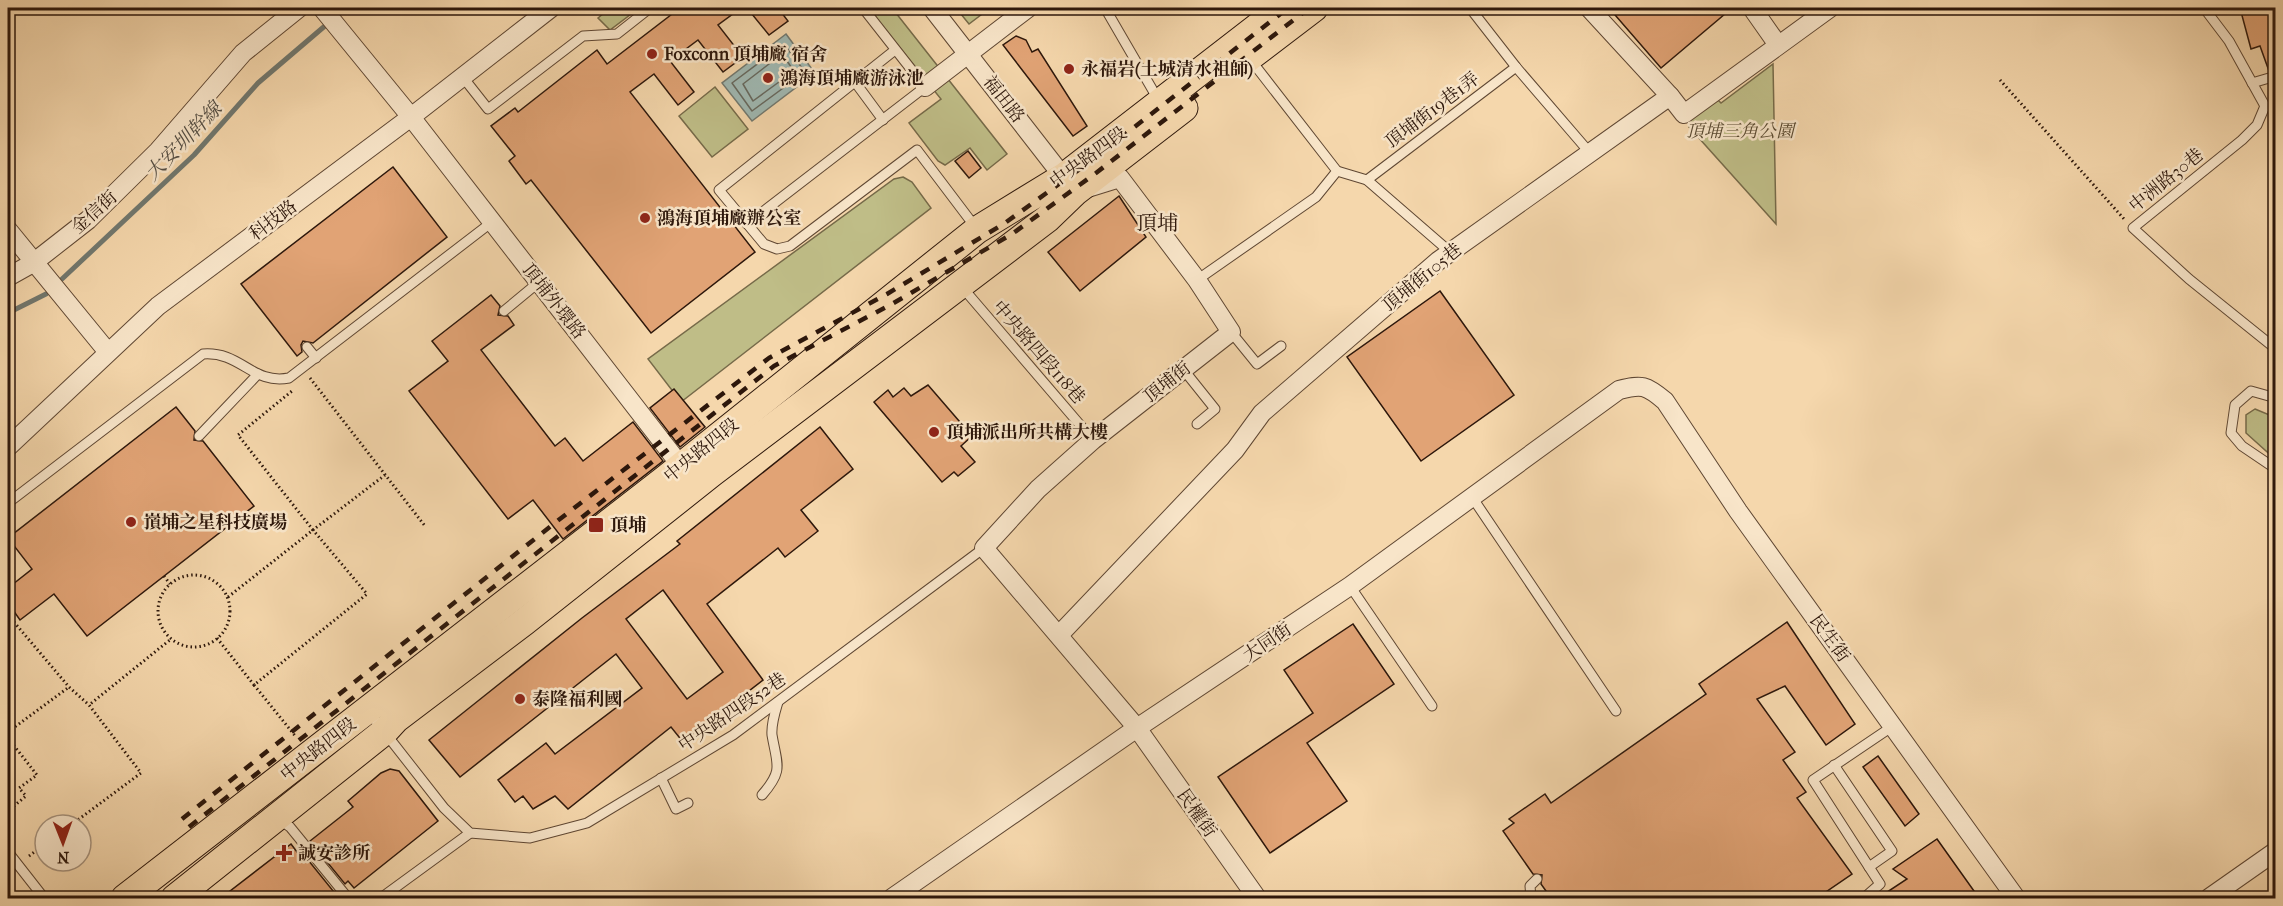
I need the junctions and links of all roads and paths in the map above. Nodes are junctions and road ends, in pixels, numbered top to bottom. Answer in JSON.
{"nodes":[{"id":1,"x":299,"y":8,"type":"edge"},
{"id":2,"x":322,"y":8,"type":"edge"},
{"id":3,"x":551,"y":8,"type":"edge"},
{"id":4,"x":650,"y":8,"type":"edge"},
{"id":5,"x":863,"y":8,"type":"edge"},
{"id":6,"x":932,"y":8,"type":"edge"},
{"id":7,"x":1028,"y":8,"type":"edge"},
{"id":8,"x":1282,"y":8,"type":"edge"},
{"id":9,"x":1314,"y":8,"type":"edge"},
{"id":10,"x":1470,"y":8,"type":"edge"},
{"id":11,"x":1589,"y":8,"type":"edge"},
{"id":12,"x":1752,"y":8,"type":"edge"},
{"id":13,"x":1830,"y":8,"type":"edge"},
{"id":14,"x":2204,"y":8,"type":"edge"},
{"id":15,"x":1110,"y":10,"type":"edge"},
{"id":16,"x":1778,"y":45,"type":"junction"},
{"id":17,"x":896,"y":50,"type":"junction"},
{"id":18,"x":1244,"y":50,"type":"junction"},
{"id":19,"x":968,"y":53,"type":"junction"},
{"id":20,"x":1516,"y":67,"type":"junction"},
{"id":21,"x":462,"y":76,"type":"junction"},
{"id":22,"x":2276,"y":76,"type":"edge"},
{"id":23,"x":2000,"y":80,"type":"dead end"},
{"id":24,"x":855,"y":82,"type":"junction"},
{"id":25,"x":2252,"y":83,"type":"junction"},
{"id":26,"x":926,"y":87,"type":"junction"},
{"id":27,"x":1670,"y":96,"type":"junction"},
{"id":28,"x":1160,"y":103,"type":"junction"},
{"id":29,"x":411,"y":117,"type":"junction"},
{"id":30,"x":883,"y":120,"type":"junction"},
{"id":31,"x":1590,"y":153,"type":"junction"},
{"id":32,"x":1337,"y":171,"type":"junction"},
{"id":33,"x":1367,"y":180,"type":"junction"},
{"id":34,"x":1070,"y":184,"type":"junction"},
{"id":35,"x":492,"y":222,"type":"junction"},
{"id":36,"x":747,"y":224,"type":"junction"},
{"id":37,"x":2133,"y":228,"type":"junction"},
{"id":38,"x":8,"y":230,"type":"edge"},
{"id":39,"x":977,"y":230,"type":"junction"},
{"id":40,"x":1450,"y":252,"type":"junction"},
{"id":41,"x":33,"y":263,"type":"junction"},
{"id":42,"x":8,"y":277,"type":"edge"},
{"id":43,"x":1197,"y":280,"type":"junction"},
{"id":44,"x":539,"y":282,"type":"junction"},
{"id":45,"x":960,"y":286,"type":"junction"},
{"id":46,"x":504,"y":311,"type":"dead end"},
{"id":47,"x":1231,"y":332,"type":"junction"},
{"id":48,"x":1281,"y":346,"type":"dead end"},
{"id":49,"x":307,"y":347,"type":"dead end"},
{"id":50,"x":2276,"y":349,"type":"edge"},
{"id":51,"x":107,"y":351,"type":"junction"},
{"id":52,"x":316,"y":358,"type":"junction"},
{"id":53,"x":1184,"y":369,"type":"junction"},
{"id":54,"x":258,"y":374,"type":"junction"},
{"id":55,"x":310,"y":378,"type":"dead end"},
{"id":56,"x":1639,"y":385,"type":"joint"},
{"id":57,"x":292,"y":391,"type":"dead end"},
{"id":58,"x":2276,"y":398,"type":"edge"},
{"id":59,"x":1197,"y":424,"type":"dead end"},
{"id":60,"x":199,"y":436,"type":"dead end"},
{"id":61,"x":1094,"y":440,"type":"junction"},
{"id":62,"x":8,"y":447,"type":"edge"},
{"id":63,"x":2276,"y":469,"type":"edge"},
{"id":64,"x":385,"y":475,"type":"junction"},
{"id":65,"x":688,"y":476,"type":"junction"},
{"id":66,"x":1472,"y":497,"type":"junction"},
{"id":67,"x":8,"y":503,"type":"edge"},
{"id":68,"x":425,"y":526,"type":"dead end"},
{"id":69,"x":313,"y":530,"type":"junction"},
{"id":70,"x":984,"y":548,"type":"junction"},
{"id":71,"x":164,"y":576,"type":"dead end"},
{"id":72,"x":170,"y":585,"type":"junction"},
{"id":73,"x":1350,"y":586,"type":"junction"},
{"id":74,"x":228,"y":597,"type":"junction"},
{"id":75,"x":8,"y":615,"type":"edge"},
{"id":76,"x":1060,"y":634,"type":"junction"},
{"id":77,"x":217,"y":638,"type":"junction"},
{"id":78,"x":171,"y":639,"type":"junction"},
{"id":79,"x":254,"y":685,"type":"junction"},
{"id":80,"x":69,"y":687,"type":"junction"},
{"id":81,"x":778,"y":702,"type":"junction"},
{"id":82,"x":89,"y":705,"type":"junction"},
{"id":83,"x":1432,"y":706,"type":"dead end"},
{"id":84,"x":367,"y":710,"type":"junction"},
{"id":85,"x":1616,"y":711,"type":"dead end"},
{"id":86,"x":1893,"y":726,"type":"junction"},
{"id":87,"x":1137,"y":728,"type":"junction"},
{"id":88,"x":385,"y":731,"type":"junction"},
{"id":89,"x":8,"y":732,"type":"edge"},
{"id":90,"x":8,"y":738,"type":"edge"},
{"id":91,"x":310,"y":756,"type":"junction"},
{"id":92,"x":1834,"y":765,"type":"junction"},
{"id":93,"x":661,"y":778,"type":"junction"},
{"id":94,"x":762,"y":795,"type":"dead end"},
{"id":95,"x":688,"y":803,"type":"dead end"},
{"id":96,"x":8,"y":811,"type":"edge"},
{"id":97,"x":87,"y":813,"type":"edge"},
{"id":98,"x":276,"y":816,"type":"junction"},
{"id":99,"x":470,"y":833,"type":"junction"},
{"id":100,"x":2276,"y":851,"type":"edge"},
{"id":101,"x":8,"y":852,"type":"edge"},
{"id":102,"x":33,"y":853,"type":"edge"},
{"id":103,"x":29,"y":856,"type":"dead end"},
{"id":104,"x":1869,"y":867,"type":"junction"},
{"id":105,"x":1538,"y":879,"type":"dead end"},
{"id":106,"x":44,"y":898,"type":"edge"},
{"id":107,"x":124,"y":898,"type":"edge"},
{"id":108,"x":175,"y":898,"type":"edge"},
{"id":109,"x":348,"y":898,"type":"edge"},
{"id":110,"x":381,"y":898,"type":"edge"},
{"id":111,"x":892,"y":898,"type":"edge"},
{"id":112,"x":1257,"y":898,"type":"edge"},
{"id":113,"x":1531,"y":898,"type":"edge"},
{"id":114,"x":1864,"y":898,"type":"edge"},
{"id":115,"x":2016,"y":898,"type":"edge"},
{"id":116,"x":2209,"y":898,"type":"edge"}],
"edges":[{"from":1,"to":41,"type":"street","name":"金信街"},
{"from":2,"to":29,"type":"street","name":"頂埔外環路"},
{"from":3,"to":21,"type":"street","name":"科技路"},
{"from":4,"to":21,"type":"lane"},
{"from":5,"to":17,"type":"lane"},
{"from":6,"to":19,"type":"street","name":"福田路"},
{"from":7,"to":19,"type":"street"},
{"from":8,"to":18,"type":"main road","name":"中央路四段"},
{"from":9,"to":18,"type":"main road","name":"中央路四段"},
{"from":10,"to":20,"type":"lane"},
{"from":11,"to":27,"type":"street"},
{"from":12,"to":16,"type":"street"},
{"from":13,"to":16,"type":"street"},
{"from":14,"to":25,"type":"lane","name":"中洲路30巷"},
{"from":15,"to":28,"type":"lane"},
{"from":16,"to":27,"type":"street"},
{"from":17,"to":24,"type":"lane"},
{"from":17,"to":26,"type":"lane"},
{"from":18,"to":28,"type":"main road","name":"中央路四段"},
{"from":18,"to":32,"type":"lane"},
{"from":18,"to":34,"type":"main road","name":"中央路四段"},
{"from":19,"to":26,"type":"street"},
{"from":19,"to":34,"type":"street","name":"福田路"},
{"from":20,"to":31,"type":"lane"},
{"from":20,"to":33,"type":"lane","name":"頂埔街19巷1弄"},
{"from":21,"to":29,"type":"street","name":"科技路"},
{"from":22,"to":25,"type":"lane"},
{"from":23,"to":37,"type":"path"},
{"from":24,"to":30,"type":"lane"},
{"from":24,"to":36,"type":"lane"},
{"from":25,"to":37,"type":"lane","name":"中洲路30巷"},
{"from":26,"to":30,"type":"lane"},
{"from":27,"to":31,"type":"street","name":"頂埔街105巷"},
{"from":28,"to":34,"type":"main road","name":"中央路四段"},
{"from":29,"to":35,"type":"street","name":"頂埔外環路"},
{"from":29,"to":51,"type":"street","name":"科技路"},
{"from":30,"to":36,"type":"lane"},
{"from":31,"to":40,"type":"street","name":"頂埔街105巷"},
{"from":32,"to":33,"type":"lane"},
{"from":32,"to":43,"type":"lane"},
{"from":33,"to":40,"type":"lane"},
{"from":34,"to":39,"type":"main road","name":"中央路四段"},
{"from":34,"to":43,"type":"street"},
{"from":34,"to":45,"type":"main road","name":"中央路四段"},
{"from":35,"to":44,"type":"street","name":"頂埔外環路"},
{"from":35,"to":52,"type":"lane"},
{"from":36,"to":39,"type":"lane"},
{"from":37,"to":50,"type":"lane","name":"中洲路30巷"},
{"from":38,"to":41,"type":"street"},
{"from":39,"to":65,"type":"main road","name":"中央路四段"},
{"from":40,"to":76,"type":"street","name":"頂埔街105巷"},
{"from":41,"to":42,"type":"street","name":"金信街"},
{"from":41,"to":51,"type":"street"},
{"from":43,"to":47,"type":"street"},
{"from":44,"to":46,"type":"lane"},
{"from":44,"to":65,"type":"street","name":"頂埔外環路"},
{"from":45,"to":61,"type":"lane","name":"中央路四段118巷"},
{"from":45,"to":65,"type":"main road","name":"中央路四段"},
{"from":47,"to":48,"type":"lane"},
{"from":47,"to":53,"type":"street","name":"頂埔街"},
{"from":49,"to":52,"type":"lane"},
{"from":51,"to":62,"type":"street","name":"科技路"},
{"from":52,"to":54,"type":"lane"},
{"from":53,"to":59,"type":"lane"},
{"from":53,"to":61,"type":"street","name":"頂埔街"},
{"from":54,"to":60,"type":"lane"},
{"from":54,"to":67,"type":"lane"},
{"from":55,"to":64,"type":"path"},
{"from":56,"to":66,"type":"street","name":"大同街"},
{"from":56,"to":86,"type":"street","name":"民生街"},
{"from":57,"to":69,"type":"path"},
{"from":58,"to":63,"type":"lane"},
{"from":61,"to":70,"type":"street","name":"頂埔街"},
{"from":64,"to":68,"type":"path"},
{"from":64,"to":69,"type":"path"},
{"from":65,"to":84,"type":"main road","name":"中央路四段"},
{"from":65,"to":88,"type":"main road","name":"中央路四段"},
{"from":66,"to":73,"type":"street","name":"大同街"},
{"from":66,"to":85,"type":"lane"},
{"from":69,"to":74,"type":"path"},
{"from":69,"to":79,"type":"path"},
{"from":70,"to":76,"type":"street"},
{"from":70,"to":81,"type":"lane","name":"中央路四段52巷"},
{"from":71,"to":72,"type":"path"},
{"from":72,"to":74,"type":"path"},
{"from":72,"to":78,"type":"path"},
{"from":73,"to":83,"type":"lane"},
{"from":73,"to":87,"type":"street","name":"大同街"},
{"from":74,"to":77,"type":"path"},
{"from":75,"to":80,"type":"path"},
{"from":76,"to":87,"type":"street"},
{"from":77,"to":78,"type":"path"},
{"from":77,"to":79,"type":"path"},
{"from":78,"to":82,"type":"path"},
{"from":79,"to":91,"type":"path"},
{"from":80,"to":82,"type":"path"},
{"from":80,"to":89,"type":"path"},
{"from":81,"to":93,"type":"lane","name":"中央路四段52巷"},
{"from":81,"to":94,"type":"lane"},
{"from":82,"to":97,"type":"path"},
{"from":84,"to":88,"type":"lane"},
{"from":84,"to":91,"type":"main road","name":"中央路四段"},
{"from":86,"to":92,"type":"lane"},
{"from":86,"to":115,"type":"street","name":"民生街"},
{"from":87,"to":111,"type":"street","name":"大同街"},
{"from":87,"to":112,"type":"street","name":"民權街"},
{"from":88,"to":98,"type":"main road","name":"中央路四段"},
{"from":88,"to":99,"type":"lane"},
{"from":90,"to":96,"type":"path"},
{"from":91,"to":107,"type":"main road","name":"中央路四段"},
{"from":92,"to":104,"type":"lane"},
{"from":92,"to":104,"type":"lane"},
{"from":93,"to":95,"type":"lane"},
{"from":93,"to":99,"type":"lane","name":"中央路四段52巷"},
{"from":98,"to":108,"type":"main road","name":"中央路四段"},
{"from":98,"to":109,"type":"lane"},
{"from":99,"to":110,"type":"lane"},
{"from":100,"to":116,"type":"street"},
{"from":101,"to":106,"type":"lane"},
{"from":102,"to":103,"type":"path"},
{"from":104,"to":114,"type":"lane"},
{"from":105,"to":113,"type":"lane"}]}
